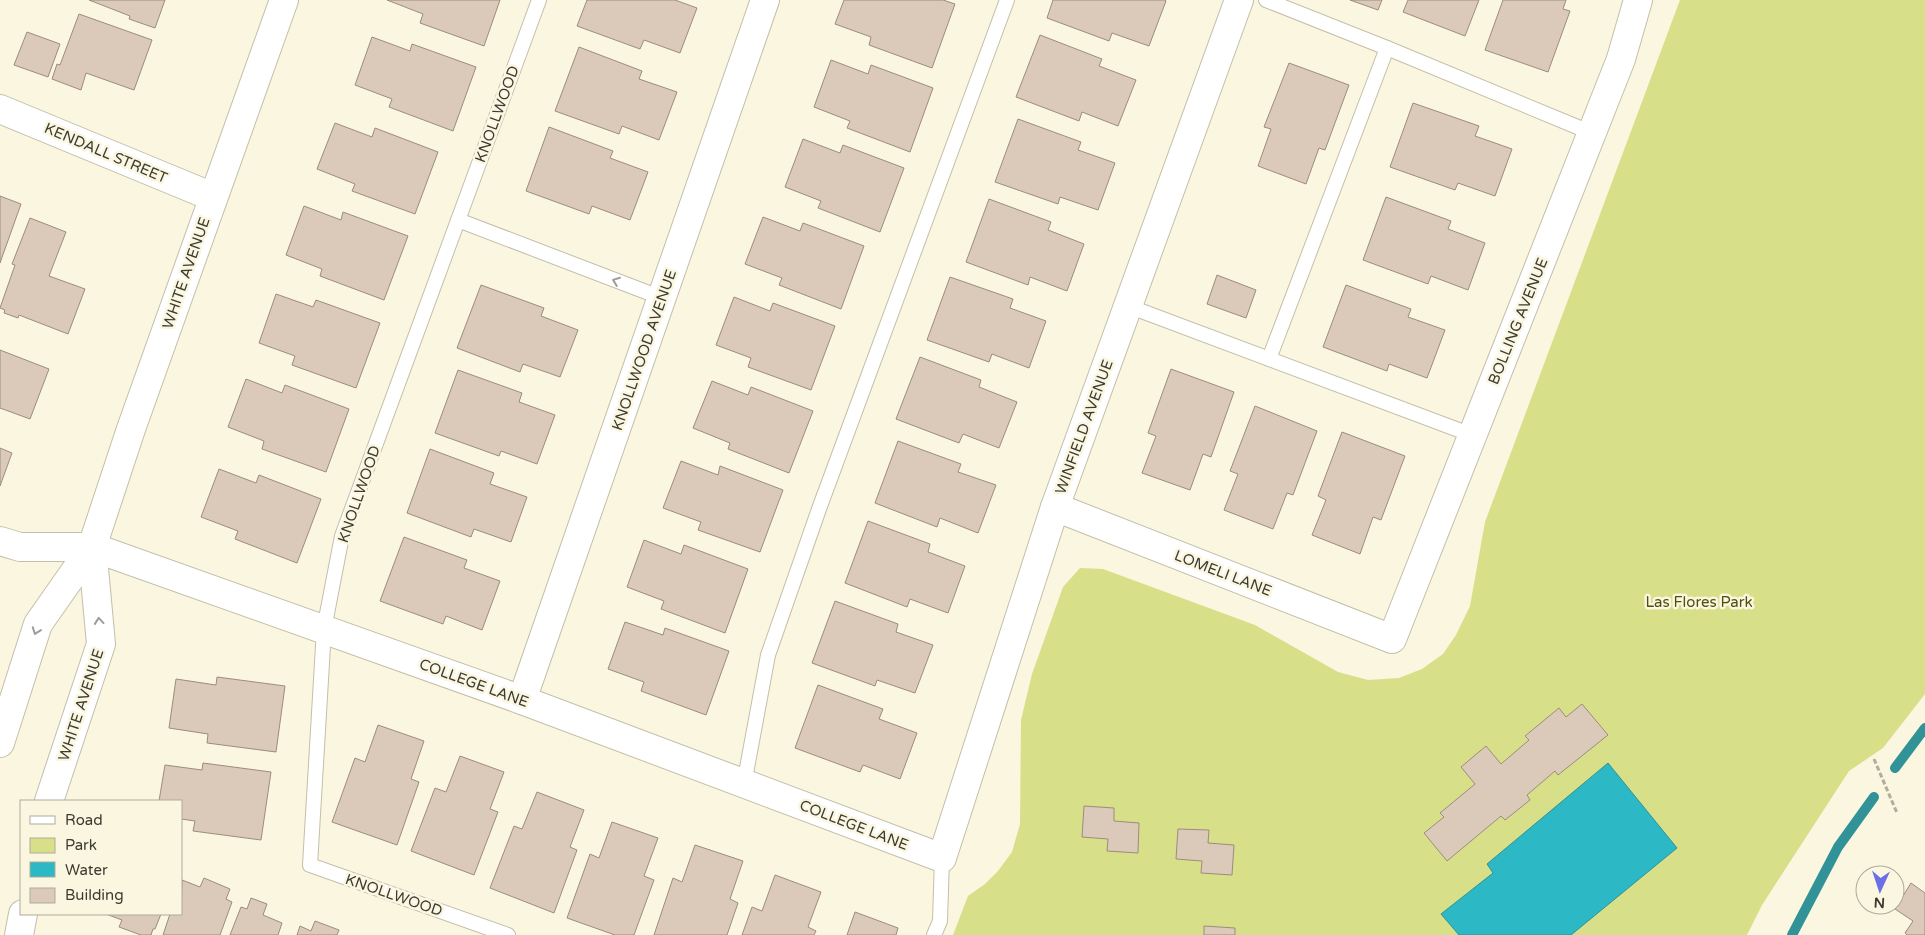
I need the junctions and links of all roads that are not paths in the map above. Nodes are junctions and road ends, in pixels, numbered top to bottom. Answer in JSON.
{"nodes":[{"id":1,"x":284,"y":0,"type":"edge"},
{"id":2,"x":539,"y":0,"type":"edge"},
{"id":3,"x":765,"y":0,"type":"edge"},
{"id":4,"x":1007,"y":0,"type":"edge"},
{"id":5,"x":1239,"y":0,"type":"edge"},
{"id":6,"x":1266,"y":0,"type":"edge"},
{"id":7,"x":1638,"y":0,"type":"edge"},
{"id":8,"x":1387,"y":48,"type":"junction"},
{"id":9,"x":0,"y":109,"type":"edge"},
{"id":10,"x":1592,"y":133,"type":"junction"},
{"id":11,"x":213,"y":197,"type":"junction"},
{"id":12,"x":458,"y":220,"type":"junction"},
{"id":13,"x":662,"y":298,"type":"junction"},
{"id":14,"x":1128,"y":306,"type":"junction"},
{"id":15,"x":1269,"y":359,"type":"junction"},
{"id":16,"x":1472,"y":435,"type":"junction"},
{"id":17,"x":1055,"y":507,"type":"junction"},
{"id":18,"x":0,"y":540,"type":"edge"},
{"id":19,"x":92,"y":547,"type":"junction"},
{"id":20,"x":324,"y":629,"type":"junction"},
{"id":21,"x":1392,"y":639,"type":"joint"},
{"id":22,"x":522,"y":700,"type":"junction"},
{"id":23,"x":0,"y":742,"type":"edge"},
{"id":24,"x":744,"y":784,"type":"junction"},
{"id":25,"x":49,"y":800,"type":"edge"},
{"id":26,"x":942,"y":858,"type":"junction"},
{"id":27,"x":23,"y":915,"type":"edge"},
{"id":28,"x":19,"y":935,"type":"edge"},
{"id":29,"x":508,"y":935,"type":"edge"},
{"id":30,"x":934,"y":935,"type":"edge"}],
"edges":[{"from":1,"to":11,"type":"street","name":"WHITE AVENUE"},
{"from":2,"to":12,"type":"lane","name":"KNOLLWOOD"},
{"from":3,"to":13,"type":"street","name":"KNOLLWOOD AVENUE"},
{"from":4,"to":24,"type":"lane"},
{"from":5,"to":14,"type":"street","name":"WINFIELD AVENUE"},
{"from":6,"to":8,"type":"lane"},
{"from":7,"to":10,"type":"street","name":"BOLLING AVENUE"},
{"from":8,"to":10,"type":"lane"},
{"from":8,"to":15,"type":"lane"},
{"from":9,"to":11,"type":"street","name":"KENDALL STREET"},
{"from":10,"to":16,"type":"street","name":"BOLLING AVENUE"},
{"from":11,"to":19,"type":"street","name":"WHITE AVENUE"},
{"from":13,"to":12,"type":"lane","one_way":true},
{"from":12,"to":20,"type":"lane","name":"KNOLLWOOD"},
{"from":13,"to":22,"type":"street","name":"KNOLLWOOD AVENUE"},
{"from":14,"to":15,"type":"lane"},
{"from":14,"to":17,"type":"street","name":"WINFIELD AVENUE"},
{"from":15,"to":16,"type":"lane"},
{"from":16,"to":21,"type":"street","name":"BOLLING AVENUE"},
{"from":17,"to":21,"type":"street","name":"LOMELI LANE"},
{"from":17,"to":26,"type":"street","name":"WINFIELD AVENUE"},
{"from":18,"to":19,"type":"street","name":"COLLEGE LANE"},
{"from":19,"to":20,"type":"street","name":"COLLEGE LANE"},
{"from":19,"to":23,"type":"street","name":"WHITE AVENUE","one_way":true},
{"from":25,"to":19,"type":"street","name":"WHITE AVENUE","one_way":true},
{"from":20,"to":22,"type":"street","name":"COLLEGE LANE"},
{"from":20,"to":29,"type":"lane","name":"KNOLLWOOD"},
{"from":22,"to":24,"type":"street","name":"COLLEGE LANE"},
{"from":24,"to":26,"type":"street","name":"COLLEGE LANE"},
{"from":26,"to":30,"type":"lane"},
{"from":27,"to":28,"type":"street"}]}
